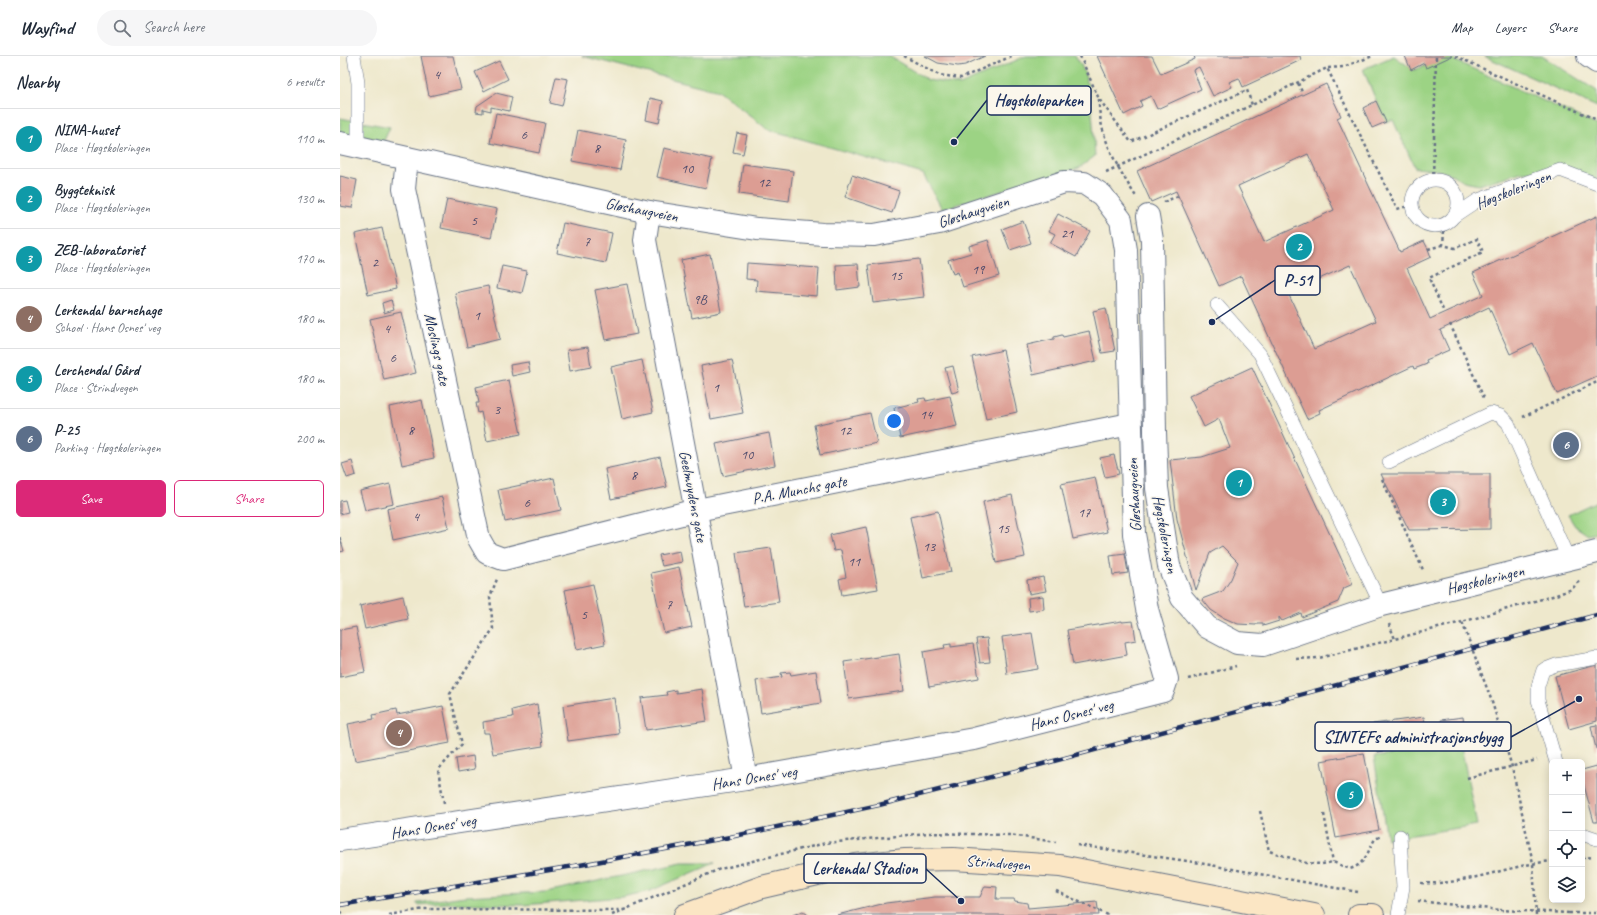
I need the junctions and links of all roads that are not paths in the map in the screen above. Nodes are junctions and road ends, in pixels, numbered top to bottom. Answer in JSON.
{"nodes":[{"id":1,"x":354,"y":56,"type":"edge"},
{"id":2,"x":1588,"y":56,"type":"edge"},
{"id":3,"x":1597,"y":62,"type":"edge"},
{"id":4,"x":349,"y":145,"type":"edge"},
{"id":5,"x":407,"y":158,"type":"junction"},
{"id":6,"x":1597,"y":184,"type":"edge"},
{"id":7,"x":649,"y":212,"type":"junction"},
{"id":8,"x":1148,"y":216,"type":"road end"},
{"id":9,"x":1449,"y":220,"type":"junction"},
{"id":10,"x":1217,"y":305,"type":"dead end"},
{"id":11,"x":1130,"y":424,"type":"junction"},
{"id":12,"x":1389,"y":462,"type":"dead end"},
{"id":13,"x":697,"y":510,"type":"junction"},
{"id":14,"x":1597,"y":552,"type":"edge"},
{"id":15,"x":1568,"y":558,"type":"junction"},
{"id":16,"x":503,"y":560,"type":"joint"},
{"id":17,"x":1381,"y":605,"type":"junction"},
{"id":18,"x":1597,"y":658,"type":"edge"},
{"id":19,"x":1163,"y":691,"type":"joint"},
{"id":20,"x":1556,"y":758,"type":"edge"},
{"id":21,"x":746,"y":779,"type":"junction"},
{"id":22,"x":1585,"y":835,"type":"edge"},
{"id":23,"x":1400,"y":836,"type":"dead end"},
{"id":24,"x":1597,"y":839,"type":"edge"},
{"id":25,"x":340,"y":840,"type":"edge"},
{"id":26,"x":685,"y":915,"type":"edge"},
{"id":27,"x":1314,"y":915,"type":"edge"},
{"id":28,"x":1359,"y":915,"type":"edge"},
{"id":29,"x":1373,"y":915,"type":"edge"},
{"id":30,"x":1398,"y":915,"type":"edge"}],
"edges":[{"from":1,"to":4,"type":"lane"},
{"from":2,"to":3,"type":"street"},
{"from":4,"to":5,"type":"street","name":"Gløshaugveien"},
{"from":5,"to":7,"type":"street","name":"Gløshaugveien"},
{"from":5,"to":16,"type":"street","name":"Moslings gate"},
{"from":6,"to":9,"type":"lane","name":"Høgskoleringen"},
{"from":7,"to":11,"type":"street","name":"Gløshaugveien"},
{"from":7,"to":13,"type":"street","name":"Geelmuydens gate"},
{"from":8,"to":17,"type":"street","name":"Høgskoleringen"},
{"from":9,"to":9,"type":"lane","name":"Høgskoleringen"},
{"from":10,"to":17,"type":"lane"},
{"from":11,"to":13,"type":"street","name":"P.A. Munchs gate"},
{"from":11,"to":19,"type":"street","name":"Gløshaugveien"},
{"from":12,"to":15,"type":"lane"},
{"from":13,"to":16,"type":"street","name":"P.A. Munchs gate"},
{"from":13,"to":21,"type":"street","name":"Geelmuydens gate"},
{"from":14,"to":15,"type":"street","name":"Høgskoleringen"},
{"from":15,"to":17,"type":"street","name":"Høgskoleringen"},
{"from":18,"to":20,"type":"lane"},
{"from":19,"to":21,"type":"street","name":"Hans Osnes' veg"},
{"from":21,"to":25,"type":"street","name":"Hans Osnes' veg"},
{"from":22,"to":24,"type":"lane"},
{"from":23,"to":30,"type":"lane"},
{"from":26,"to":27,"type":"main road","name":"Strindvegen"},
{"from":28,"to":29,"type":"main road"}]}
